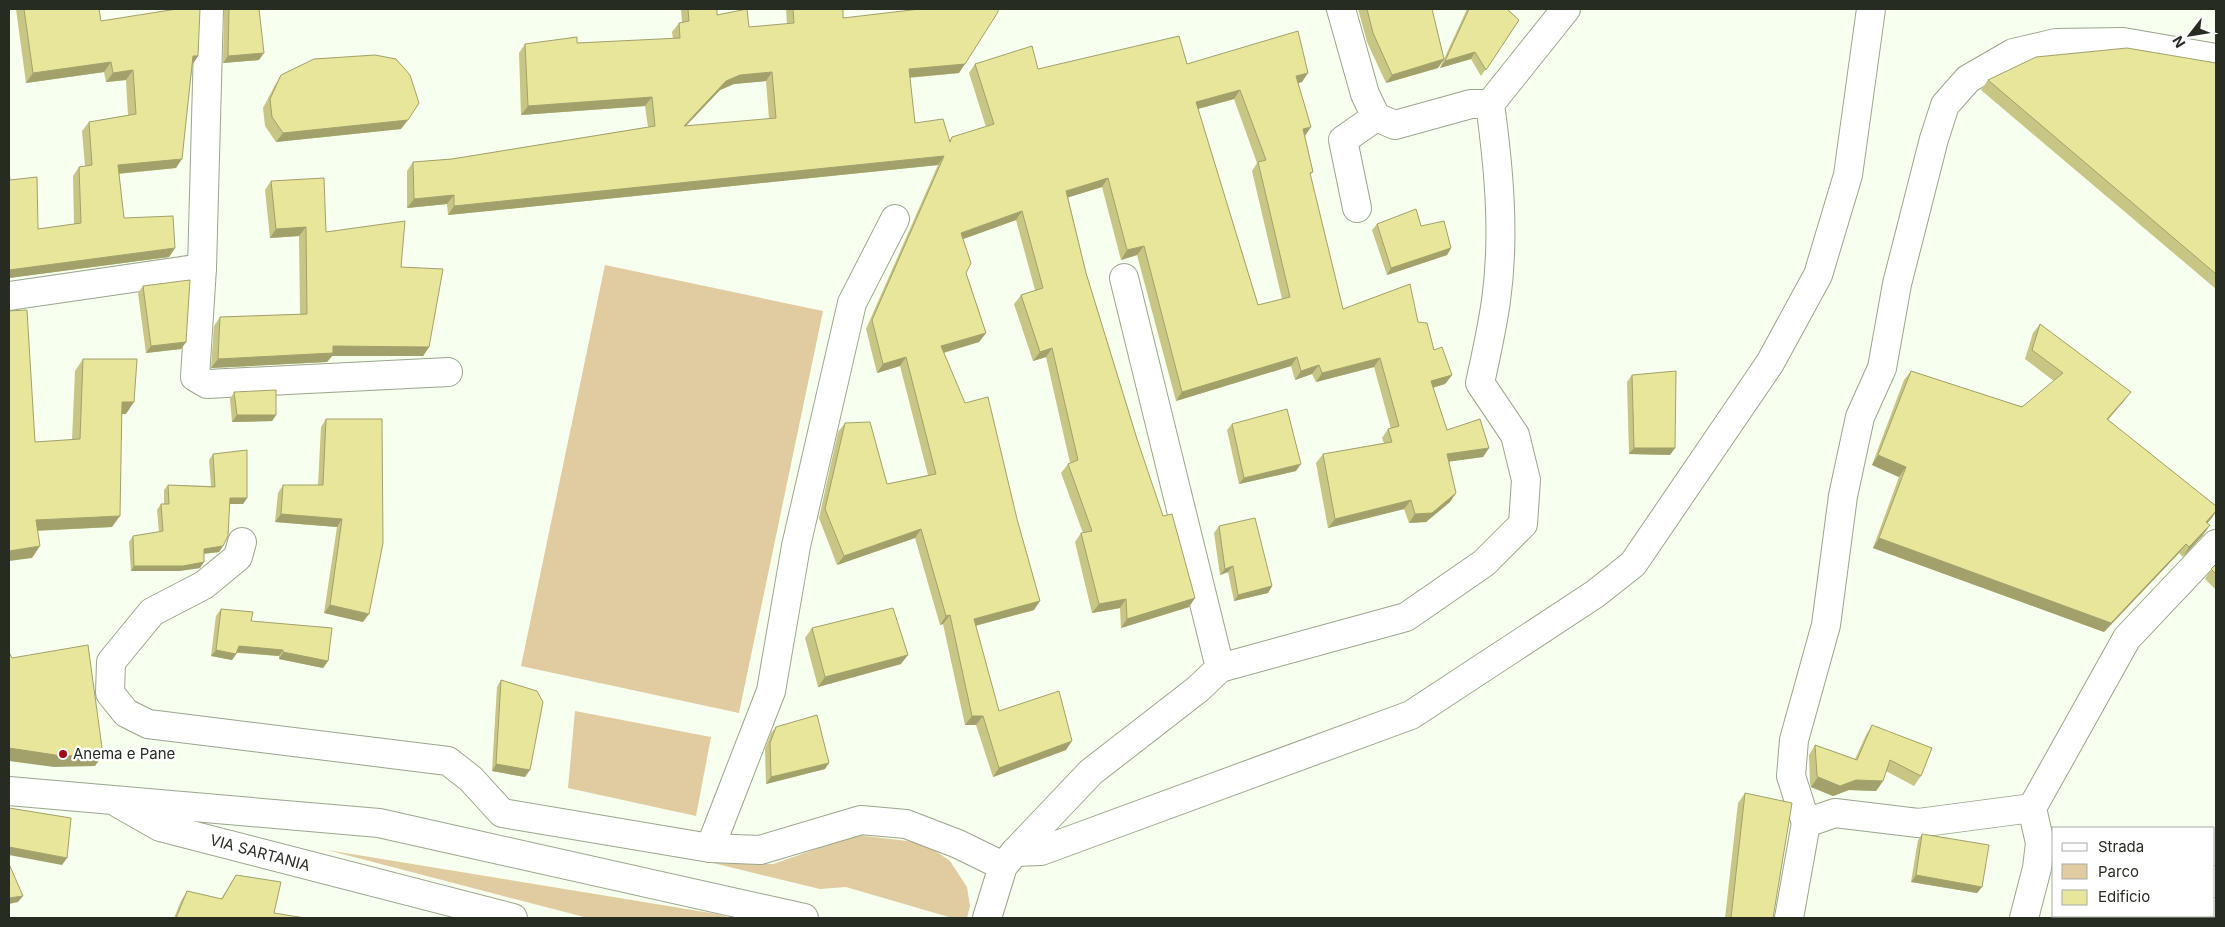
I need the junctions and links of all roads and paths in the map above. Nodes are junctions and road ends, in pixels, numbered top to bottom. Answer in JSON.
{"nodes":[{"id":1,"x":209,"y":9,"type":"edge"},
{"id":2,"x":1341,"y":9,"type":"edge"},
{"id":3,"x":1566,"y":9,"type":"edge"},
{"id":4,"x":1871,"y":9,"type":"edge"},
{"id":5,"x":2216,"y":58,"type":"edge"},
{"id":6,"x":1490,"y":104,"type":"junction"},
{"id":7,"x":1376,"y":117,"type":"junction"},
{"id":8,"x":1357,"y":208,"type":"dead end"},
{"id":9,"x":895,"y":219,"type":"dead end"},
{"id":10,"x":202,"y":268,"type":"junction"},
{"id":11,"x":1124,"y":278,"type":"dead end"},
{"id":12,"x":9,"y":296,"type":"edge"},
{"id":13,"x":448,"y":372,"type":"dead end"},
{"id":14,"x":242,"y":542,"type":"dead end"},
{"id":15,"x":2216,"y":544,"type":"edge"},
{"id":16,"x":1220,"y":668,"type":"junction"},
{"id":17,"x":9,"y":791,"type":"edge"},
{"id":18,"x":110,"y":798,"type":"junction"},
{"id":19,"x":2032,"y":808,"type":"junction"},
{"id":20,"x":1806,"y":823,"type":"junction"},
{"id":21,"x":710,"y":848,"type":"junction"},
{"id":22,"x":1009,"y":859,"type":"junction"},
{"id":23,"x":989,"y":910,"type":"edge"},
{"id":24,"x":513,"y":918,"type":"edge"},
{"id":25,"x":804,"y":918,"type":"edge"},
{"id":26,"x":1789,"y":918,"type":"edge"},
{"id":27,"x":2024,"y":918,"type":"edge"}],
"edges":[{"from":1,"to":10,"type":"street"},
{"from":2,"to":7,"type":"street"},
{"from":3,"to":6,"type":"street"},
{"from":4,"to":22,"type":"street"},
{"from":5,"to":20,"type":"street"},
{"from":6,"to":7,"type":"street"},
{"from":6,"to":16,"type":"street"},
{"from":7,"to":8,"type":"street"},
{"from":9,"to":21,"type":"street"},
{"from":10,"to":12,"type":"street"},
{"from":10,"to":13,"type":"street"},
{"from":11,"to":16,"type":"street"},
{"from":14,"to":21,"type":"street"},
{"from":15,"to":19,"type":"street"},
{"from":16,"to":22,"type":"street"},
{"from":17,"to":18,"type":"street","name":"VIA SARTANIA"},
{"from":18,"to":24,"type":"street","name":"VIA SARTANIA"},
{"from":18,"to":25,"type":"street"},
{"from":19,"to":20,"type":"street"},
{"from":19,"to":27,"type":"street"},
{"from":20,"to":26,"type":"street"},
{"from":21,"to":22,"type":"street"},
{"from":22,"to":23,"type":"street"}]}
